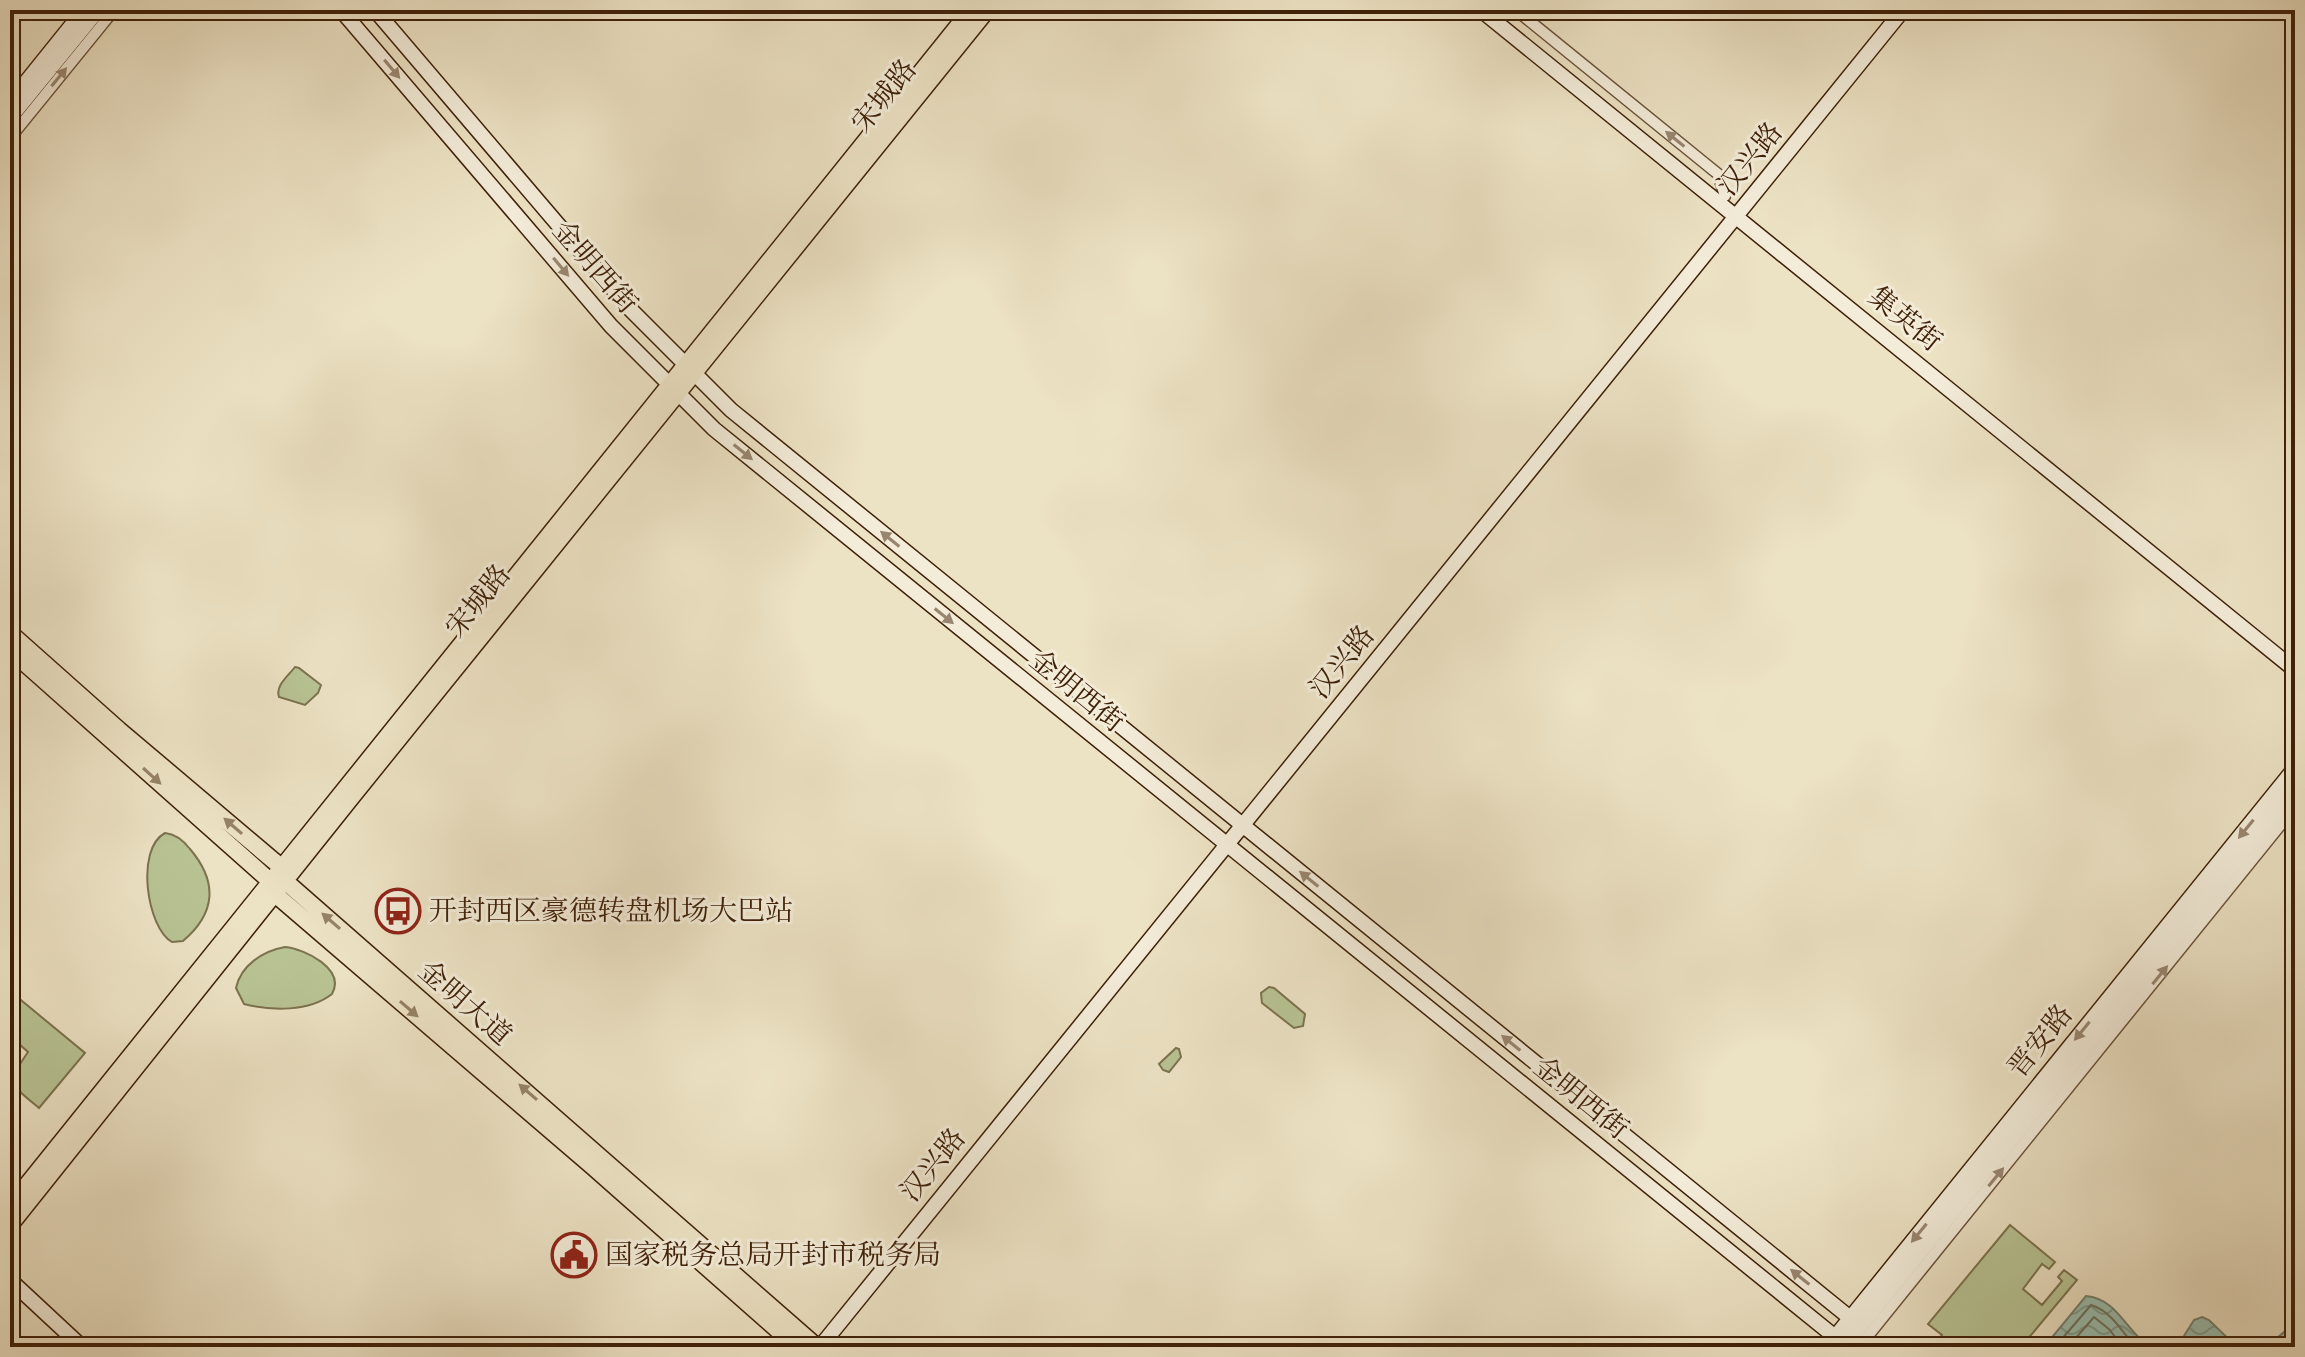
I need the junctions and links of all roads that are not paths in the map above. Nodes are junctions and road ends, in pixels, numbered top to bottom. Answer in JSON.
{"nodes":[{"id":1,"x":84,"y":10,"type":"edge"},
{"id":2,"x":98,"y":10,"type":"edge"},
{"id":3,"x":114,"y":10,"type":"edge"},
{"id":4,"x":341,"y":10,"type":"edge"},
{"id":5,"x":375,"y":10,"type":"edge"},
{"id":6,"x":971,"y":10,"type":"edge"},
{"id":7,"x":987,"y":10,"type":"edge"},
{"id":8,"x":1481,"y":10,"type":"edge"},
{"id":9,"x":1495,"y":10,"type":"edge"},
{"id":10,"x":1516,"y":10,"type":"edge"},
{"id":11,"x":1903,"y":10,"type":"edge"},
{"id":12,"x":1912,"y":10,"type":"edge"},
{"id":13,"x":10,"y":102,"type":"edge"},
{"id":14,"x":10,"y":118,"type":"edge"},
{"id":15,"x":10,"y":138,"type":"edge"},
{"id":16,"x":1725,"y":196,"type":"junction"},
{"id":17,"x":1742,"y":215,"type":"junction"},
{"id":18,"x":690,"y":370,"type":"junction"},
{"id":19,"x":674,"y":391,"type":"junction"},
{"id":20,"x":10,"y":633,"type":"edge"},
{"id":21,"x":10,"y":650,"type":"edge"},
{"id":22,"x":2295,"y":658,"type":"edge"},
{"id":23,"x":2295,"y":670,"type":"edge"},
{"id":24,"x":2295,"y":768,"type":"edge"},
{"id":25,"x":2295,"y":789,"type":"edge"},
{"id":26,"x":2295,"y":807,"type":"edge"},
{"id":27,"x":1246,"y":828,"type":"junction"},
{"id":28,"x":1230,"y":847,"type":"junction"},
{"id":29,"x":278,"y":881,"type":"junction"},
{"id":30,"x":10,"y":1206,"type":"edge"},
{"id":31,"x":10,"y":1225,"type":"edge"},
{"id":32,"x":10,"y":1280,"type":"edge"},
{"id":33,"x":1855,"y":1322,"type":"junction"},
{"id":34,"x":1842,"y":1345,"type":"edge"},
{"id":35,"x":82,"y":1347,"type":"edge"},
{"id":36,"x":797,"y":1347,"type":"edge"},
{"id":37,"x":819,"y":1347,"type":"edge"},
{"id":38,"x":830,"y":1347,"type":"edge"}],
"edges":[{"from":1,"to":13,"type":"street"},
{"from":2,"to":14,"type":"street"},
{"from":15,"to":3,"type":"street","one_way":true},
{"from":4,"to":19,"type":"street","name":"金明西街","one_way":true},
{"from":5,"to":18,"type":"street","name":"金明西街"},
{"from":6,"to":18,"type":"main road","name":"宋城路"},
{"from":7,"to":18,"type":"main road","name":"宋城路"},
{"from":8,"to":17,"type":"street","name":"集英街"},
{"from":9,"to":16,"type":"street","name":"集英街"},
{"from":16,"to":10,"type":"street","one_way":true},
{"from":11,"to":17,"type":"street","name":"汉兴路"},
{"from":12,"to":17,"type":"street","name":"汉兴路"},
{"from":16,"to":17,"type":"street","name":"集英街"},
{"from":17,"to":22,"type":"street","name":"集英街"},
{"from":17,"to":23,"type":"street","name":"集英街"},
{"from":17,"to":27,"type":"street","name":"汉兴路"},
{"from":18,"to":19,"type":"main road","name":"宋城路"},
{"from":27,"to":18,"type":"street","name":"金明西街","one_way":true},
{"from":19,"to":28,"type":"street","name":"金明西街","one_way":true},
{"from":19,"to":29,"type":"main road","name":"宋城路"},
{"from":29,"to":20,"type":"main road","name":"金明大道","one_way":true},
{"from":21,"to":29,"type":"main road","name":"金明大道","one_way":true},
{"from":24,"to":33,"type":"street","name":"晋安路","one_way":true},
{"from":25,"to":33,"type":"street","name":"晋安路"},
{"from":34,"to":26,"type":"street","one_way":true},
{"from":27,"to":28,"type":"street","name":"汉兴路"},
{"from":33,"to":27,"type":"street","name":"金明西街","one_way":true},
{"from":28,"to":34,"type":"street","name":"金明西街"},
{"from":28,"to":37,"type":"street","name":"汉兴路"},
{"from":28,"to":38,"type":"street","name":"汉兴路"},
{"from":29,"to":30,"type":"main road","name":"宋城路"},
{"from":29,"to":31,"type":"main road","name":"宋城路"},
{"from":29,"to":36,"type":"main road","name":"金明大道","one_way":true},
{"from":37,"to":29,"type":"main road","name":"金明大道","one_way":true},
{"from":32,"to":35,"type":"street"},
{"from":33,"to":34,"type":"street","name":"晋安路"}]}
